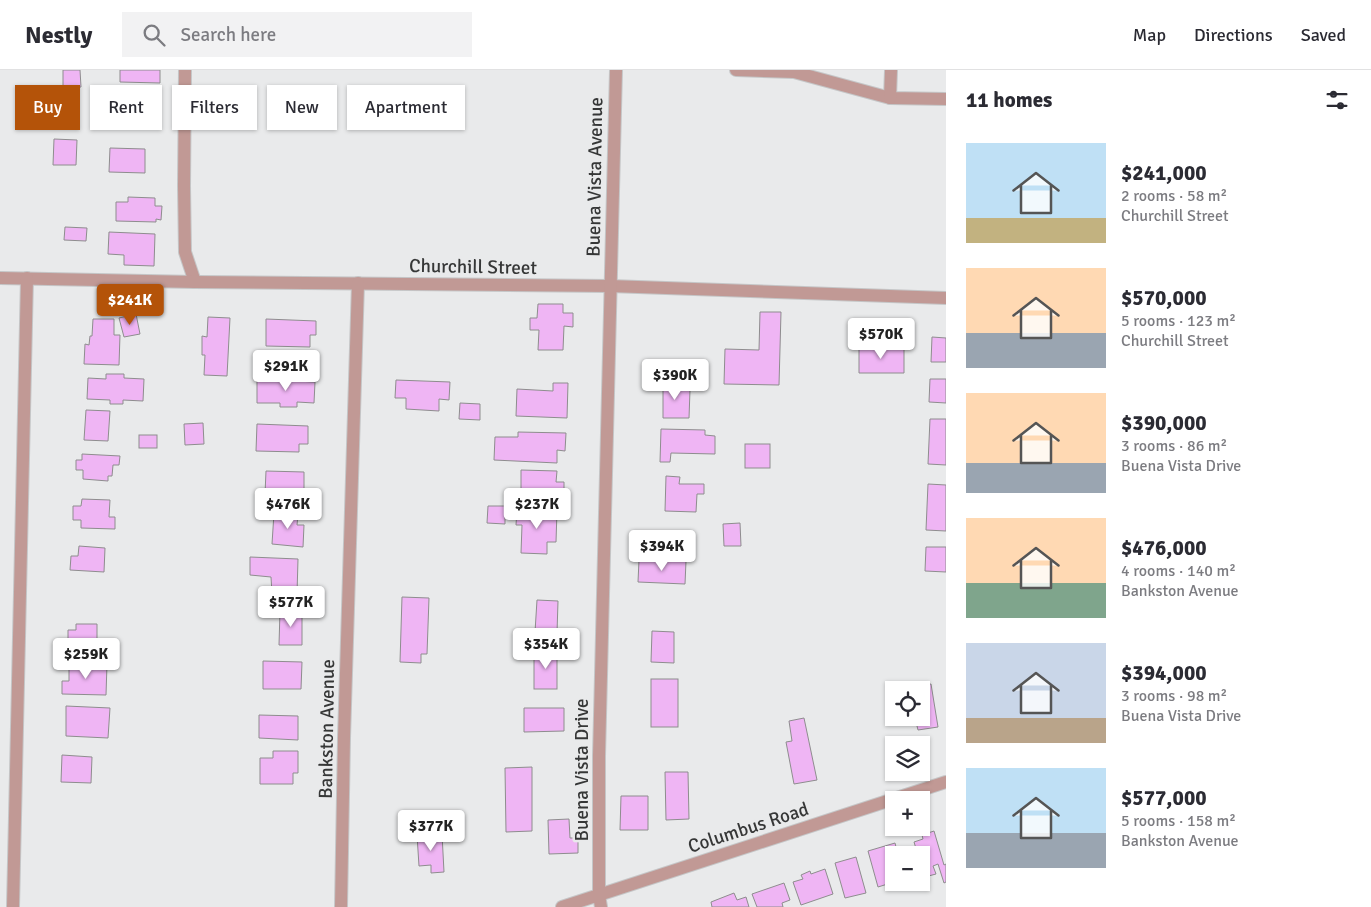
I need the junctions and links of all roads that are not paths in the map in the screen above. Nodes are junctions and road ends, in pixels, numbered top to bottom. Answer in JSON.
{"nodes":[{"id":1,"x":186,"y":70,"type":"edge"},
{"id":2,"x":616,"y":70,"type":"edge"},
{"id":3,"x":736,"y":70,"type":"edge"},
{"id":4,"x":891,"y":70,"type":"edge"},
{"id":5,"x":890,"y":98,"type":"junction"},
{"id":6,"x":946,"y":99,"type":"edge"},
{"id":7,"x":0,"y":278,"type":"edge"},
{"id":8,"x":27,"y":278,"type":"junction"},
{"id":9,"x":195,"y":282,"type":"junction"},
{"id":10,"x":358,"y":283,"type":"junction"},
{"id":11,"x":610,"y":286,"type":"junction"},
{"id":12,"x":946,"y":298,"type":"edge"},
{"id":13,"x":946,"y":782,"type":"edge"},
{"id":14,"x":600,"y":901,"type":"edge"},
{"id":15,"x":13,"y":907,"type":"edge"},
{"id":16,"x":342,"y":907,"type":"edge"},
{"id":17,"x":562,"y":907,"type":"edge"}],
"edges":[{"from":1,"to":9,"type":"street"},
{"from":2,"to":11,"type":"street","name":"Buena Vista Avenue"},
{"from":3,"to":5,"type":"street"},
{"from":4,"to":5,"type":"street"},
{"from":5,"to":6,"type":"street"},
{"from":7,"to":8,"type":"street","name":"Churchill Street"},
{"from":8,"to":9,"type":"street","name":"Churchill Street"},
{"from":8,"to":15,"type":"street"},
{"from":9,"to":10,"type":"street","name":"Churchill Street"},
{"from":10,"to":11,"type":"street","name":"Churchill Street"},
{"from":10,"to":16,"type":"street","name":"Bankston Avenue"},
{"from":11,"to":12,"type":"street","name":"Churchill Street"},
{"from":11,"to":14,"type":"street","name":"Buena Vista Drive"},
{"from":13,"to":14,"type":"street","name":"Columbus Road"},
{"from":14,"to":17,"type":"street","name":"Columbus Road"}]}
